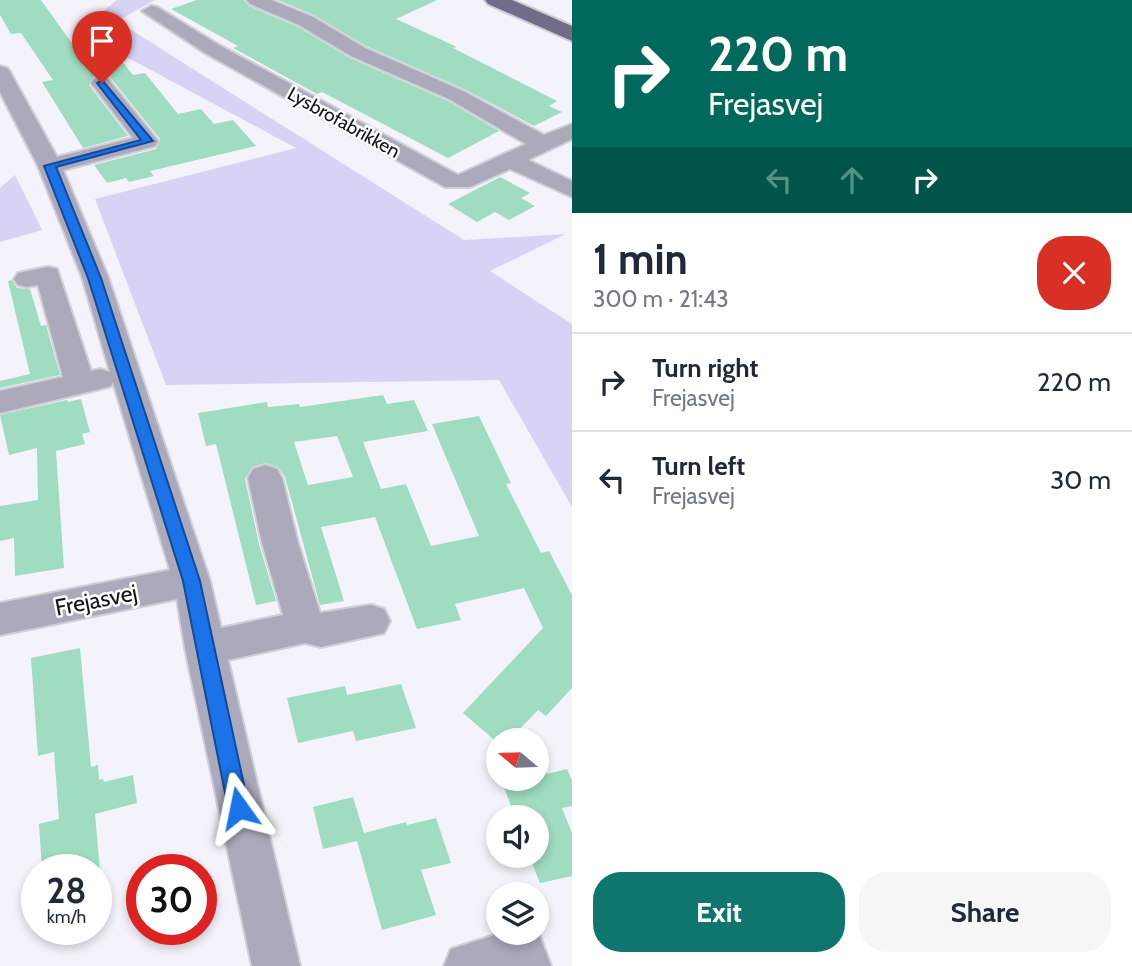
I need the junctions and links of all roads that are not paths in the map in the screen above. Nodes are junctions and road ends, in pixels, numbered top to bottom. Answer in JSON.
{"nodes":[{"id":1,"x":256,"y":0,"type":"edge"},
{"id":2,"x":495,"y":0,"type":"edge"},
{"id":3,"x":150,"y":11,"type":"dead end"},
{"id":4,"x":572,"y":34,"type":"edge"},
{"id":5,"x":0,"y":72,"type":"edge"},
{"id":6,"x":102,"y":83,"type":"dead end"},
{"id":7,"x":572,"y":131,"type":"edge"},
{"id":8,"x":546,"y":143,"type":"junction"},
{"id":9,"x":572,"y":153,"type":"edge"},
{"id":10,"x":510,"y":160,"type":"junction"},
{"id":11,"x":50,"y":166,"type":"junction"},
{"id":12,"x":572,"y":190,"type":"edge"},
{"id":13,"x":27,"y":279,"type":"dead end"},
{"id":14,"x":127,"y":373,"type":"junction"},
{"id":15,"x":80,"y":384,"type":"junction"},
{"id":16,"x":0,"y":402,"type":"edge"},
{"id":17,"x":265,"y":478,"type":"dead end"},
{"id":18,"x":191,"y":581,"type":"junction"},
{"id":19,"x":0,"y":619,"type":"edge"},
{"id":20,"x":371,"y":621,"type":"dead end"},
{"id":21,"x":305,"y":627,"type":"junction"},
{"id":22,"x":204,"y":649,"type":"junction"},
{"id":23,"x":276,"y":966,"type":"edge"},
{"id":24,"x":468,"y":966,"type":"edge"},
{"id":25,"x":527,"y":966,"type":"edge"}],
"edges":[{"from":1,"to":8,"type":"street"},
{"from":2,"to":4,"type":"main road"},
{"from":3,"to":10,"type":"street","name":"Lysbrofabrikken"},
{"from":5,"to":11,"type":"street"},
{"from":6,"to":11,"type":"street"},
{"from":7,"to":8,"type":"street","name":"Lysbrofabrikken"},
{"from":8,"to":9,"type":"street"},
{"from":8,"to":10,"type":"street","name":"Lysbrofabrikken"},
{"from":10,"to":12,"type":"street"},
{"from":11,"to":14,"type":"street"},
{"from":13,"to":15,"type":"street"},
{"from":14,"to":15,"type":"street"},
{"from":14,"to":18,"type":"street"},
{"from":15,"to":16,"type":"street"},
{"from":17,"to":21,"type":"street"},
{"from":18,"to":19,"type":"street","name":"Frejasvej"},
{"from":18,"to":22,"type":"street"},
{"from":20,"to":21,"type":"street"},
{"from":21,"to":22,"type":"street"},
{"from":22,"to":23,"type":"street"},
{"from":24,"to":25,"type":"street"}]}
